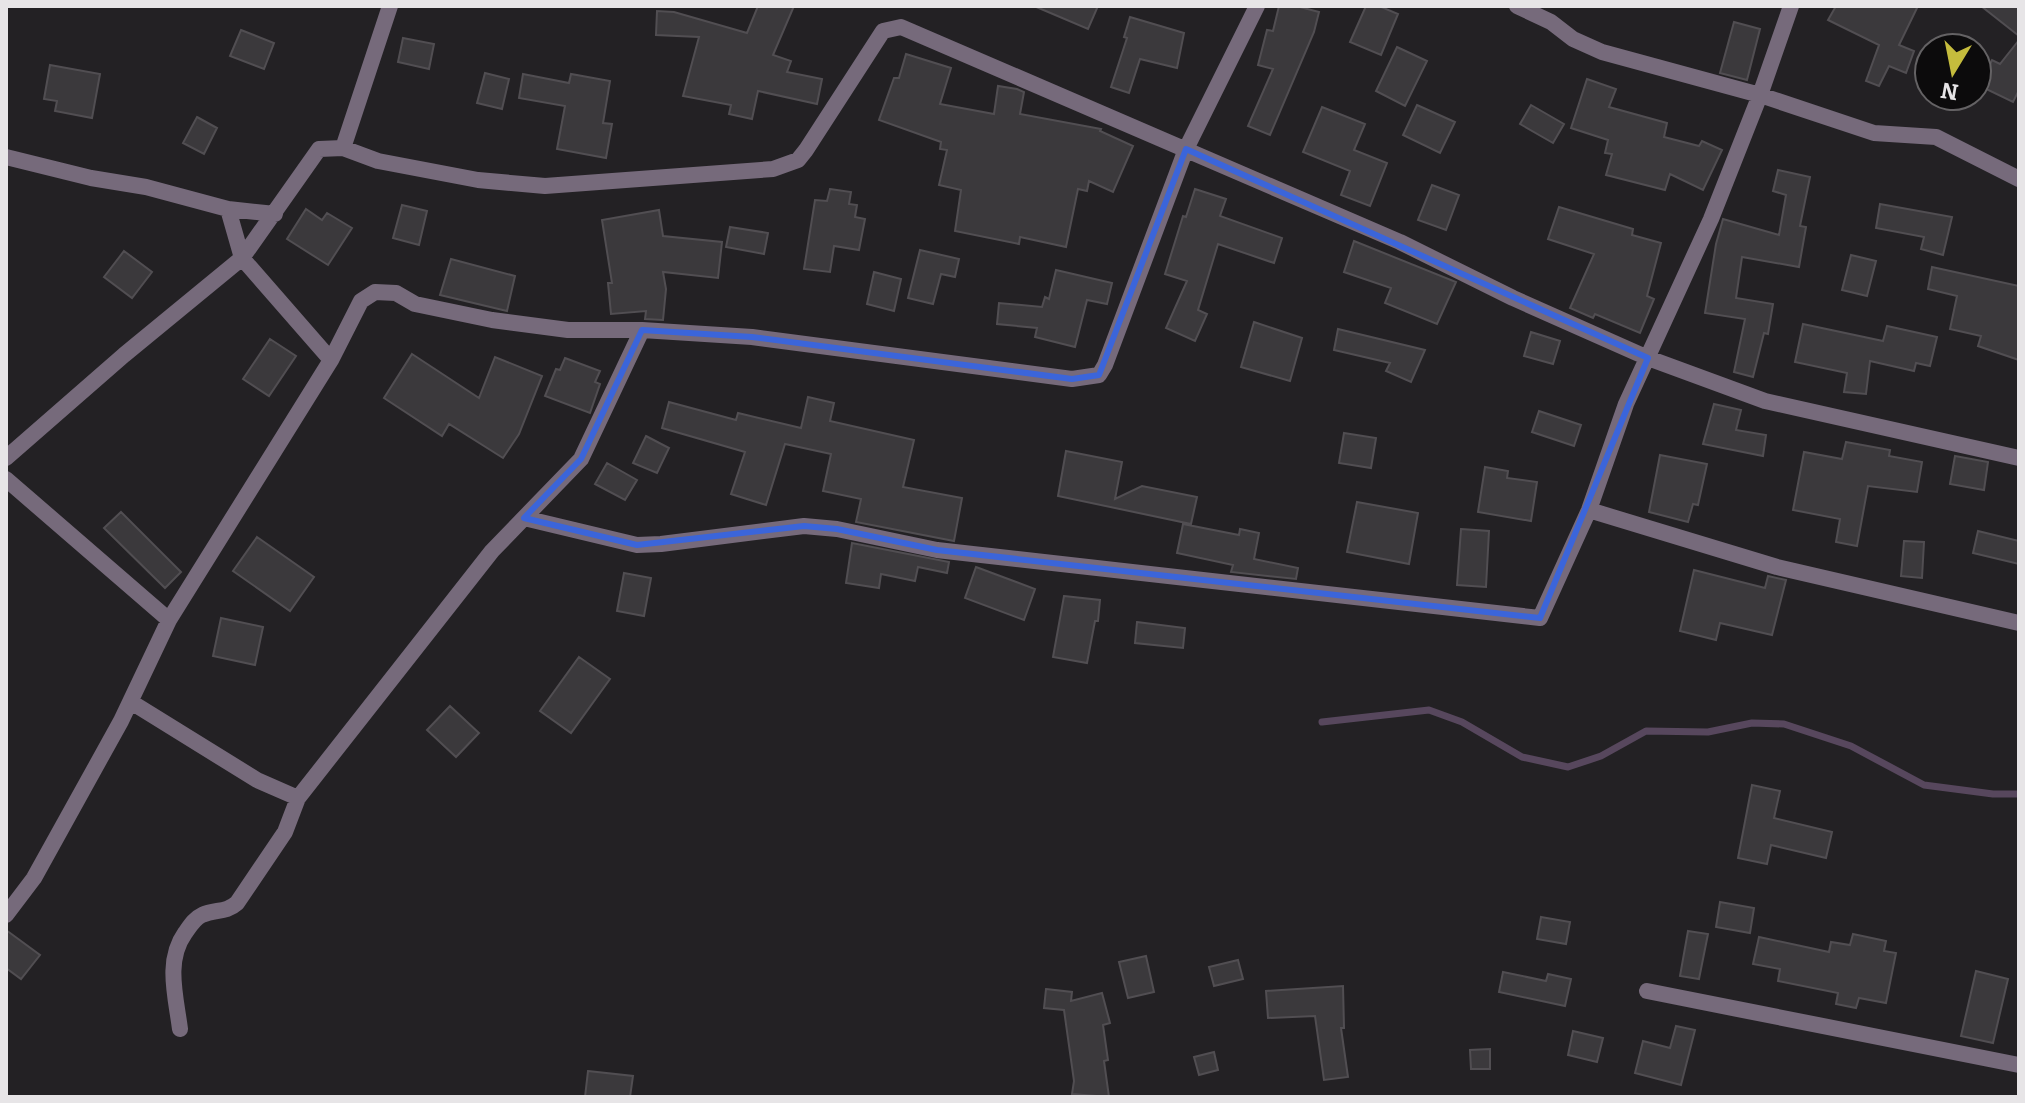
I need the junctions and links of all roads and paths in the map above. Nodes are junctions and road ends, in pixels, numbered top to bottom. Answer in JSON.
{"nodes":[{"id":1,"x":390,"y":6,"type":"edge"},
{"id":2,"x":1257,"y":6,"type":"edge"},
{"id":3,"x":1517,"y":6,"type":"edge"},
{"id":4,"x":1791,"y":6,"type":"edge"},
{"id":5,"x":1760,"y":95,"type":"junction"},
{"id":6,"x":343,"y":148,"type":"junction"},
{"id":7,"x":1186,"y":149,"type":"junction"},
{"id":8,"x":6,"y":157,"type":"edge"},
{"id":9,"x":2019,"y":179,"type":"edge"},
{"id":10,"x":228,"y":209,"type":"junction"},
{"id":11,"x":275,"y":214,"type":"junction"},
{"id":12,"x":242,"y":258,"type":"junction"},
{"id":13,"x":642,"y":330,"type":"junction"},
{"id":14,"x":1648,"y":358,"type":"junction"},
{"id":15,"x":331,"y":360,"type":"junction"},
{"id":16,"x":6,"y":458,"type":"edge"},
{"id":17,"x":2019,"y":458,"type":"edge"},
{"id":18,"x":6,"y":479,"type":"edge"},
{"id":19,"x":1589,"y":510,"type":"junction"},
{"id":20,"x":524,"y":518,"type":"junction"},
{"id":21,"x":169,"y":620,"type":"junction"},
{"id":22,"x":2019,"y":623,"type":"edge"},
{"id":23,"x":131,"y":702,"type":"junction"},
{"id":24,"x":298,"y":798,"type":"junction"},
{"id":25,"x":6,"y":915,"type":"edge"},
{"id":26,"x":1647,"y":991,"type":"dead end"},
{"id":27,"x":180,"y":1029,"type":"dead end"},
{"id":28,"x":2019,"y":1065,"type":"edge"}],
"edges":[{"from":1,"to":6,"type":"street"},
{"from":2,"to":7,"type":"street"},
{"from":3,"to":5,"type":"street"},
{"from":4,"to":5,"type":"street"},
{"from":5,"to":9,"type":"street"},
{"from":5,"to":14,"type":"street"},
{"from":6,"to":7,"type":"street"},
{"from":6,"to":11,"type":"street"},
{"from":7,"to":13,"type":"street"},
{"from":7,"to":14,"type":"street"},
{"from":8,"to":10,"type":"street"},
{"from":10,"to":11,"type":"street"},
{"from":10,"to":12,"type":"street"},
{"from":11,"to":12,"type":"street"},
{"from":12,"to":15,"type":"street"},
{"from":12,"to":16,"type":"street"},
{"from":13,"to":15,"type":"street"},
{"from":13,"to":20,"type":"street"},
{"from":14,"to":17,"type":"street"},
{"from":14,"to":19,"type":"street"},
{"from":15,"to":21,"type":"street"},
{"from":18,"to":21,"type":"street"},
{"from":19,"to":20,"type":"street"},
{"from":19,"to":22,"type":"street"},
{"from":20,"to":24,"type":"street"},
{"from":21,"to":23,"type":"street"},
{"from":23,"to":24,"type":"street"},
{"from":23,"to":25,"type":"street"},
{"from":24,"to":27,"type":"street"},
{"from":26,"to":28,"type":"street"}]}
